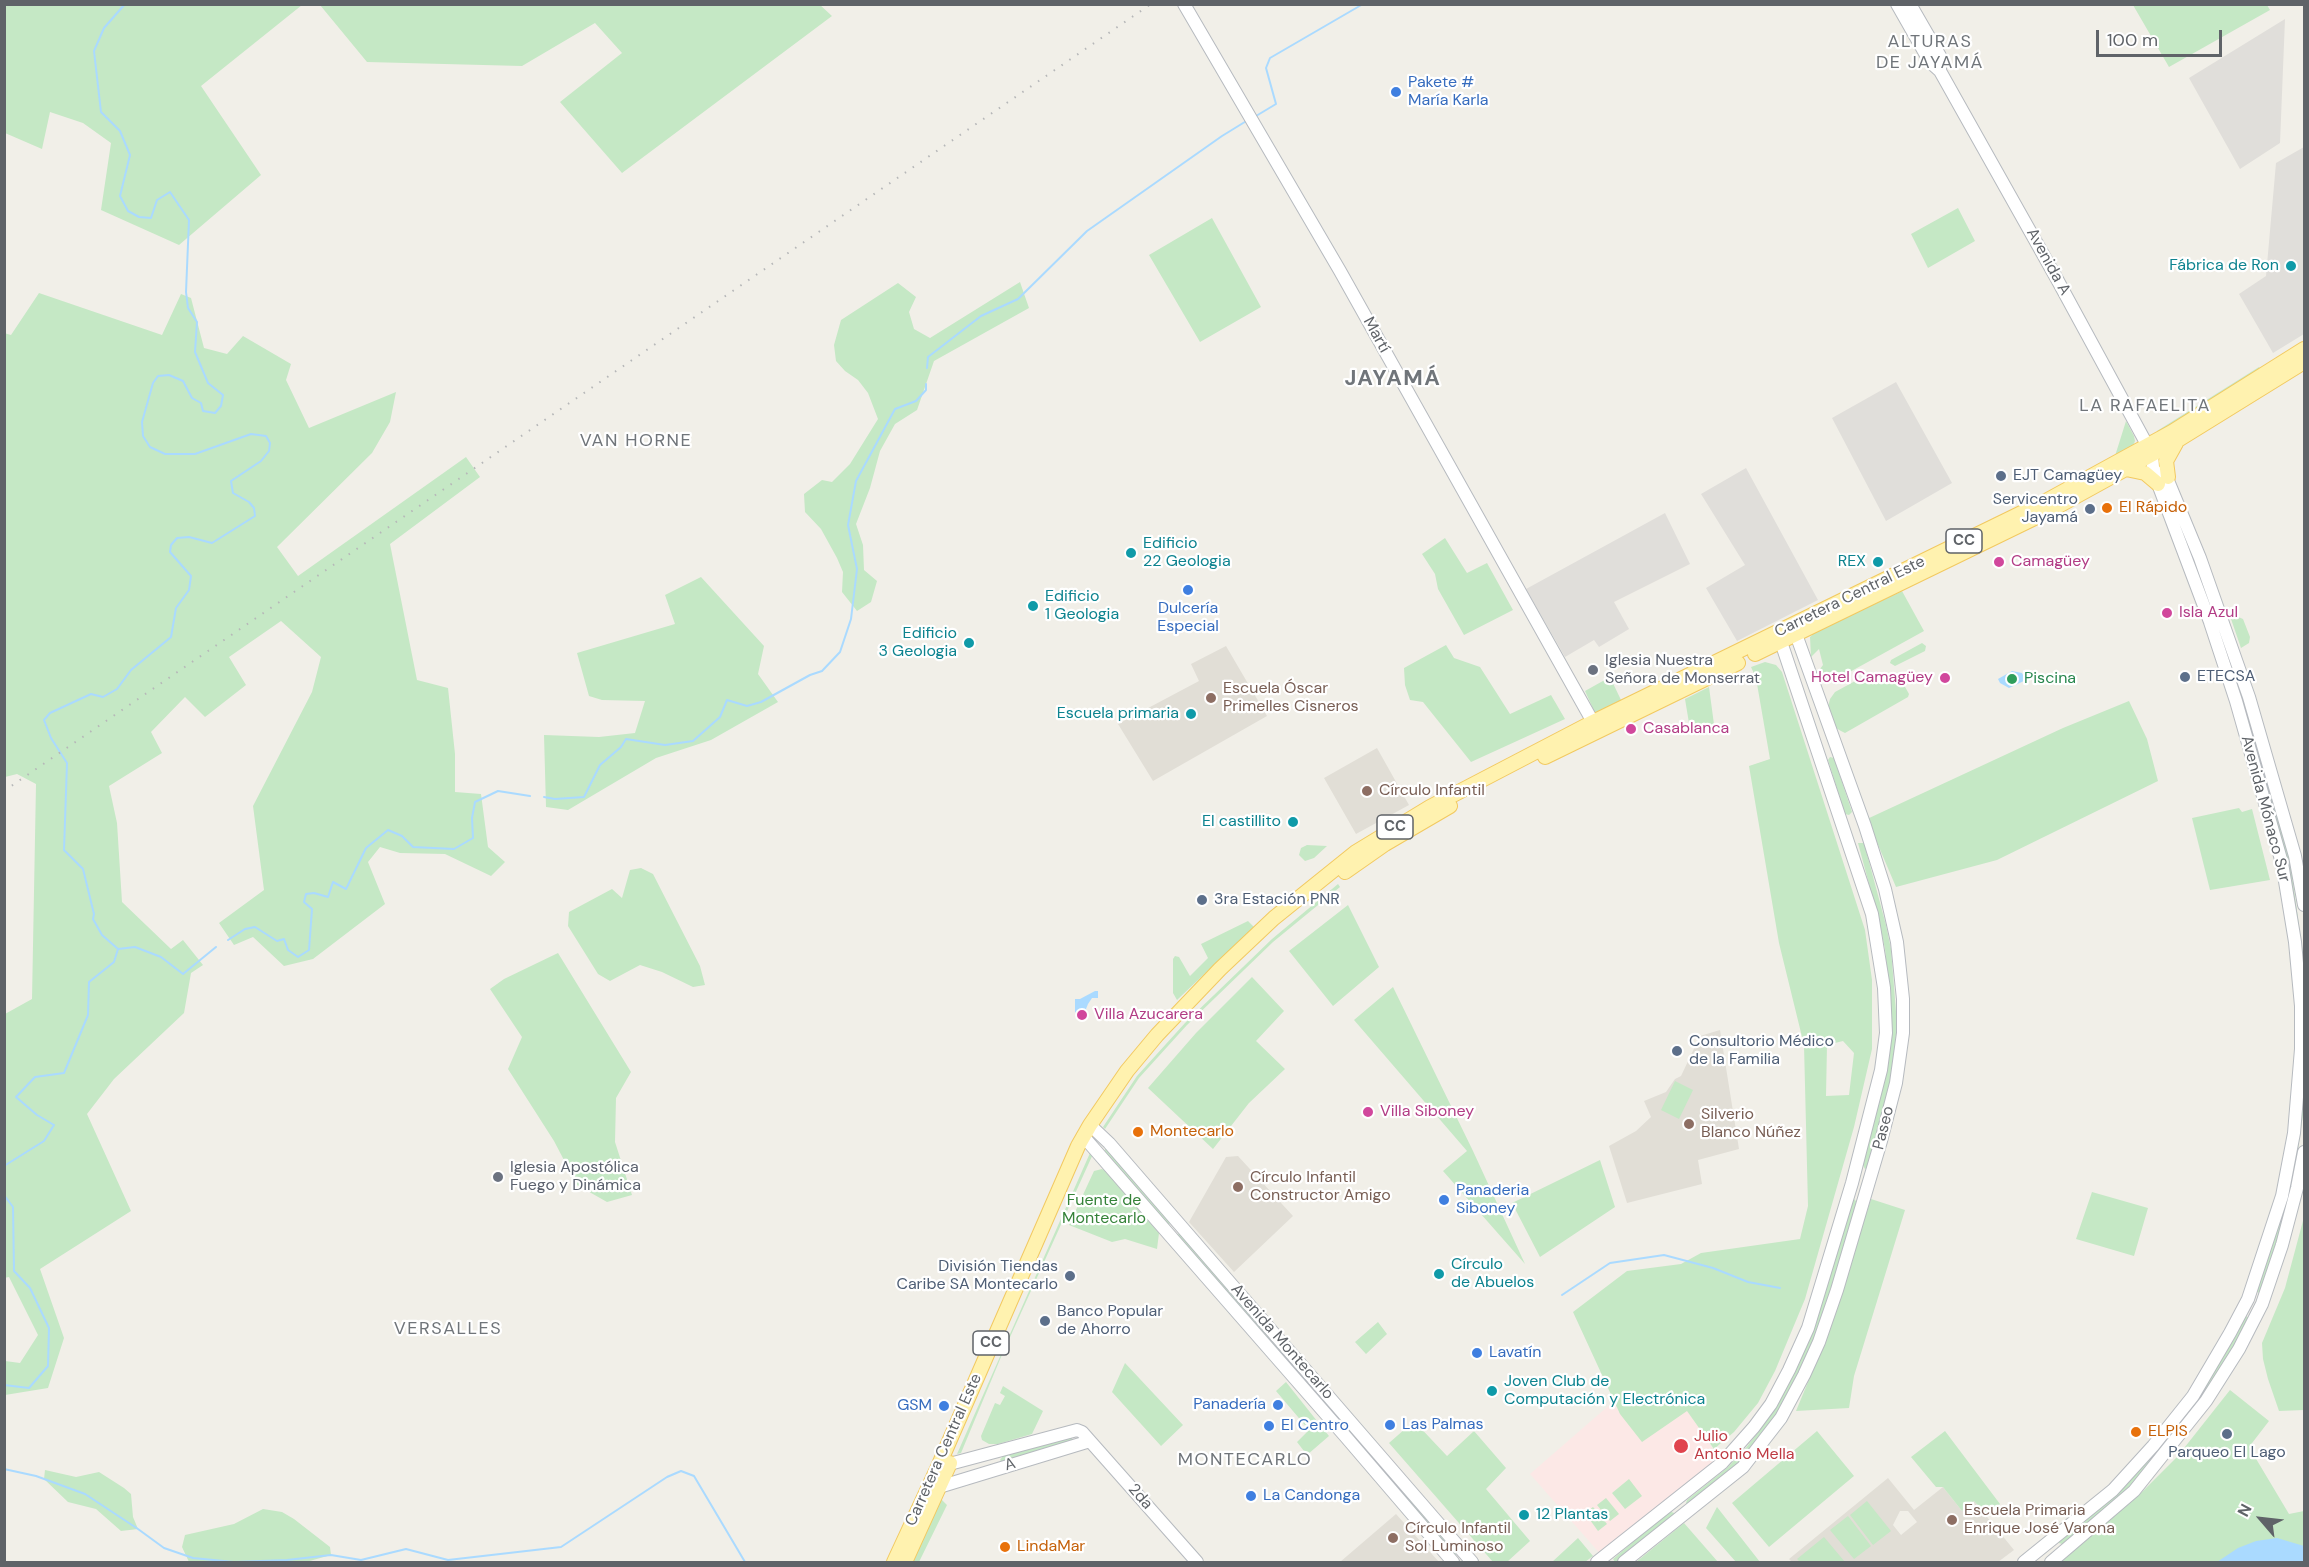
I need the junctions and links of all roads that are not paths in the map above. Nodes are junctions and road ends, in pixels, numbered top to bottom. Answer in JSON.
{"nodes":[{"id":1,"x":1184,"y":4,"type":"edge"},
{"id":2,"x":1897,"y":4,"type":"edge"},
{"id":3,"x":1910,"y":12,"type":"edge"},
{"id":4,"x":2304,"y":349,"type":"edge"},
{"id":5,"x":2304,"y":362,"type":"edge"},
{"id":6,"x":2178,"y":440,"type":"junction"},
{"id":7,"x":2150,"y":450,"type":"junction"},
{"id":8,"x":2126,"y":469,"type":"junction"},
{"id":9,"x":2163,"y":480,"type":"junction"},
{"id":10,"x":2185,"y":555,"type":"junction"},
{"id":11,"x":2200,"y":558,"type":"junction"},
{"id":12,"x":1794,"y":630,"type":"junction"},
{"id":13,"x":1780,"y":637,"type":"junction"},
{"id":14,"x":2229,"y":658,"type":"junction"},
{"id":15,"x":2249,"y":697,"type":"junction"},
{"id":16,"x":2236,"y":701,"type":"junction"},
{"id":17,"x":1596,"y":727,"type":"junction"},
{"id":18,"x":1865,"y":826,"type":"junction"},
{"id":19,"x":1847,"y":835,"type":"junction"},
{"id":20,"x":2304,"y":905,"type":"edge"},
{"id":21,"x":1089,"y":1133,"type":"junction"},
{"id":22,"x":2304,"y":1152,"type":"edge"},
{"id":23,"x":1086,"y":1436,"type":"junction"},
{"id":24,"x":943,"y":1466,"type":"junction"},
{"id":25,"x":2122,"y":1479,"type":"junction"},
{"id":26,"x":934,"y":1487,"type":"junction"},
{"id":27,"x":2134,"y":1491,"type":"junction"},
{"id":28,"x":894,"y":1563,"type":"edge"},
{"id":29,"x":905,"y":1563,"type":"edge"},
{"id":30,"x":1197,"y":1563,"type":"edge"},
{"id":31,"x":1453,"y":1563,"type":"edge"},
{"id":32,"x":1473,"y":1563,"type":"edge"},
{"id":33,"x":1597,"y":1563,"type":"edge"},
{"id":34,"x":1624,"y":1563,"type":"edge"},
{"id":35,"x":2024,"y":1563,"type":"edge"},
{"id":36,"x":2051,"y":1563,"type":"edge"}],
"edges":[{"from":1,"to":17,"type":"main road","name":"Martí"},
{"from":2,"to":3,"type":"main road","name":"Avenida A"},
{"from":3,"to":7,"type":"main road","name":"Avenida A"},
{"from":4,"to":7,"type":"main road","name":"Carretera Central Este","number":"CC"},
{"from":5,"to":6,"type":"main road","name":"Carretera Central Este","number":"CC"},
{"from":6,"to":7,"type":"main road","name":"Carretera Central Este","number":"CC"},
{"from":6,"to":9,"type":"main road"},
{"from":7,"to":8,"type":"main road","name":"Carretera Central Este","number":"CC"},
{"from":7,"to":9,"type":"main road","name":"Avenida Mónaco Sur"},
{"from":7,"to":12,"type":"main road","name":"Carretera Central Este","number":"CC"},
{"from":8,"to":9,"type":"main road"},
{"from":8,"to":12,"type":"main road","name":"Carretera Central Este","number":"CC"},
{"from":9,"to":10,"type":"main road","name":"Avenida Mónaco Sur"},
{"from":9,"to":11,"type":"main road","name":"Avenida Mónaco Sur"},
{"from":10,"to":11,"type":"main road"},
{"from":10,"to":14,"type":"main road","name":"Avenida Mónaco Sur"},
{"from":11,"to":14,"type":"main road","name":"Avenida Mónaco Sur"},
{"from":12,"to":13,"type":"main road","name":"Carretera Central Este","number":"CC"},
{"from":12,"to":18,"type":"main road","name":"Paseo"},
{"from":13,"to":17,"type":"main road","name":"Carretera Central Este","number":"CC"},
{"from":13,"to":19,"type":"main road","name":"Paseo"},
{"from":14,"to":15,"type":"main road","name":"Avenida Mónaco Sur"},
{"from":14,"to":16,"type":"main road","name":"Avenida Mónaco Sur"},
{"from":15,"to":16,"type":"main road"},
{"from":15,"to":20,"type":"main road","name":"Avenida Mónaco Sur"},
{"from":16,"to":25,"type":"main road","name":"Avenida Mónaco Sur"},
{"from":17,"to":21,"type":"main road","name":"Carretera Central Este","number":"CC"},
{"from":18,"to":19,"type":"main road"},
{"from":18,"to":34,"type":"main road","name":"Paseo"},
{"from":19,"to":33,"type":"main road","name":"Paseo"},
{"from":21,"to":24,"type":"main road","name":"Carretera Central Este","number":"CC"},
{"from":21,"to":31,"type":"main road","name":"Avenida Montecarlo"},
{"from":21,"to":32,"type":"main road","name":"Avenida Montecarlo"},
{"from":22,"to":27,"type":"main road"},
{"from":23,"to":24,"type":"main road","name":"A"},
{"from":23,"to":26,"type":"main road","name":"A"},
{"from":23,"to":30,"type":"main road","name":"2da"},
{"from":24,"to":26,"type":"main road","name":"Carretera Central Este","number":"CC"},
{"from":25,"to":27,"type":"main road"},
{"from":25,"to":35,"type":"main road","name":"Avenida Mónaco Sur"},
{"from":26,"to":28,"type":"main road","name":"Carretera Central Este","number":"CC"},
{"from":26,"to":29,"type":"main road","name":"Carretera Central Este","number":"CC"},
{"from":27,"to":36,"type":"main road"}]}
